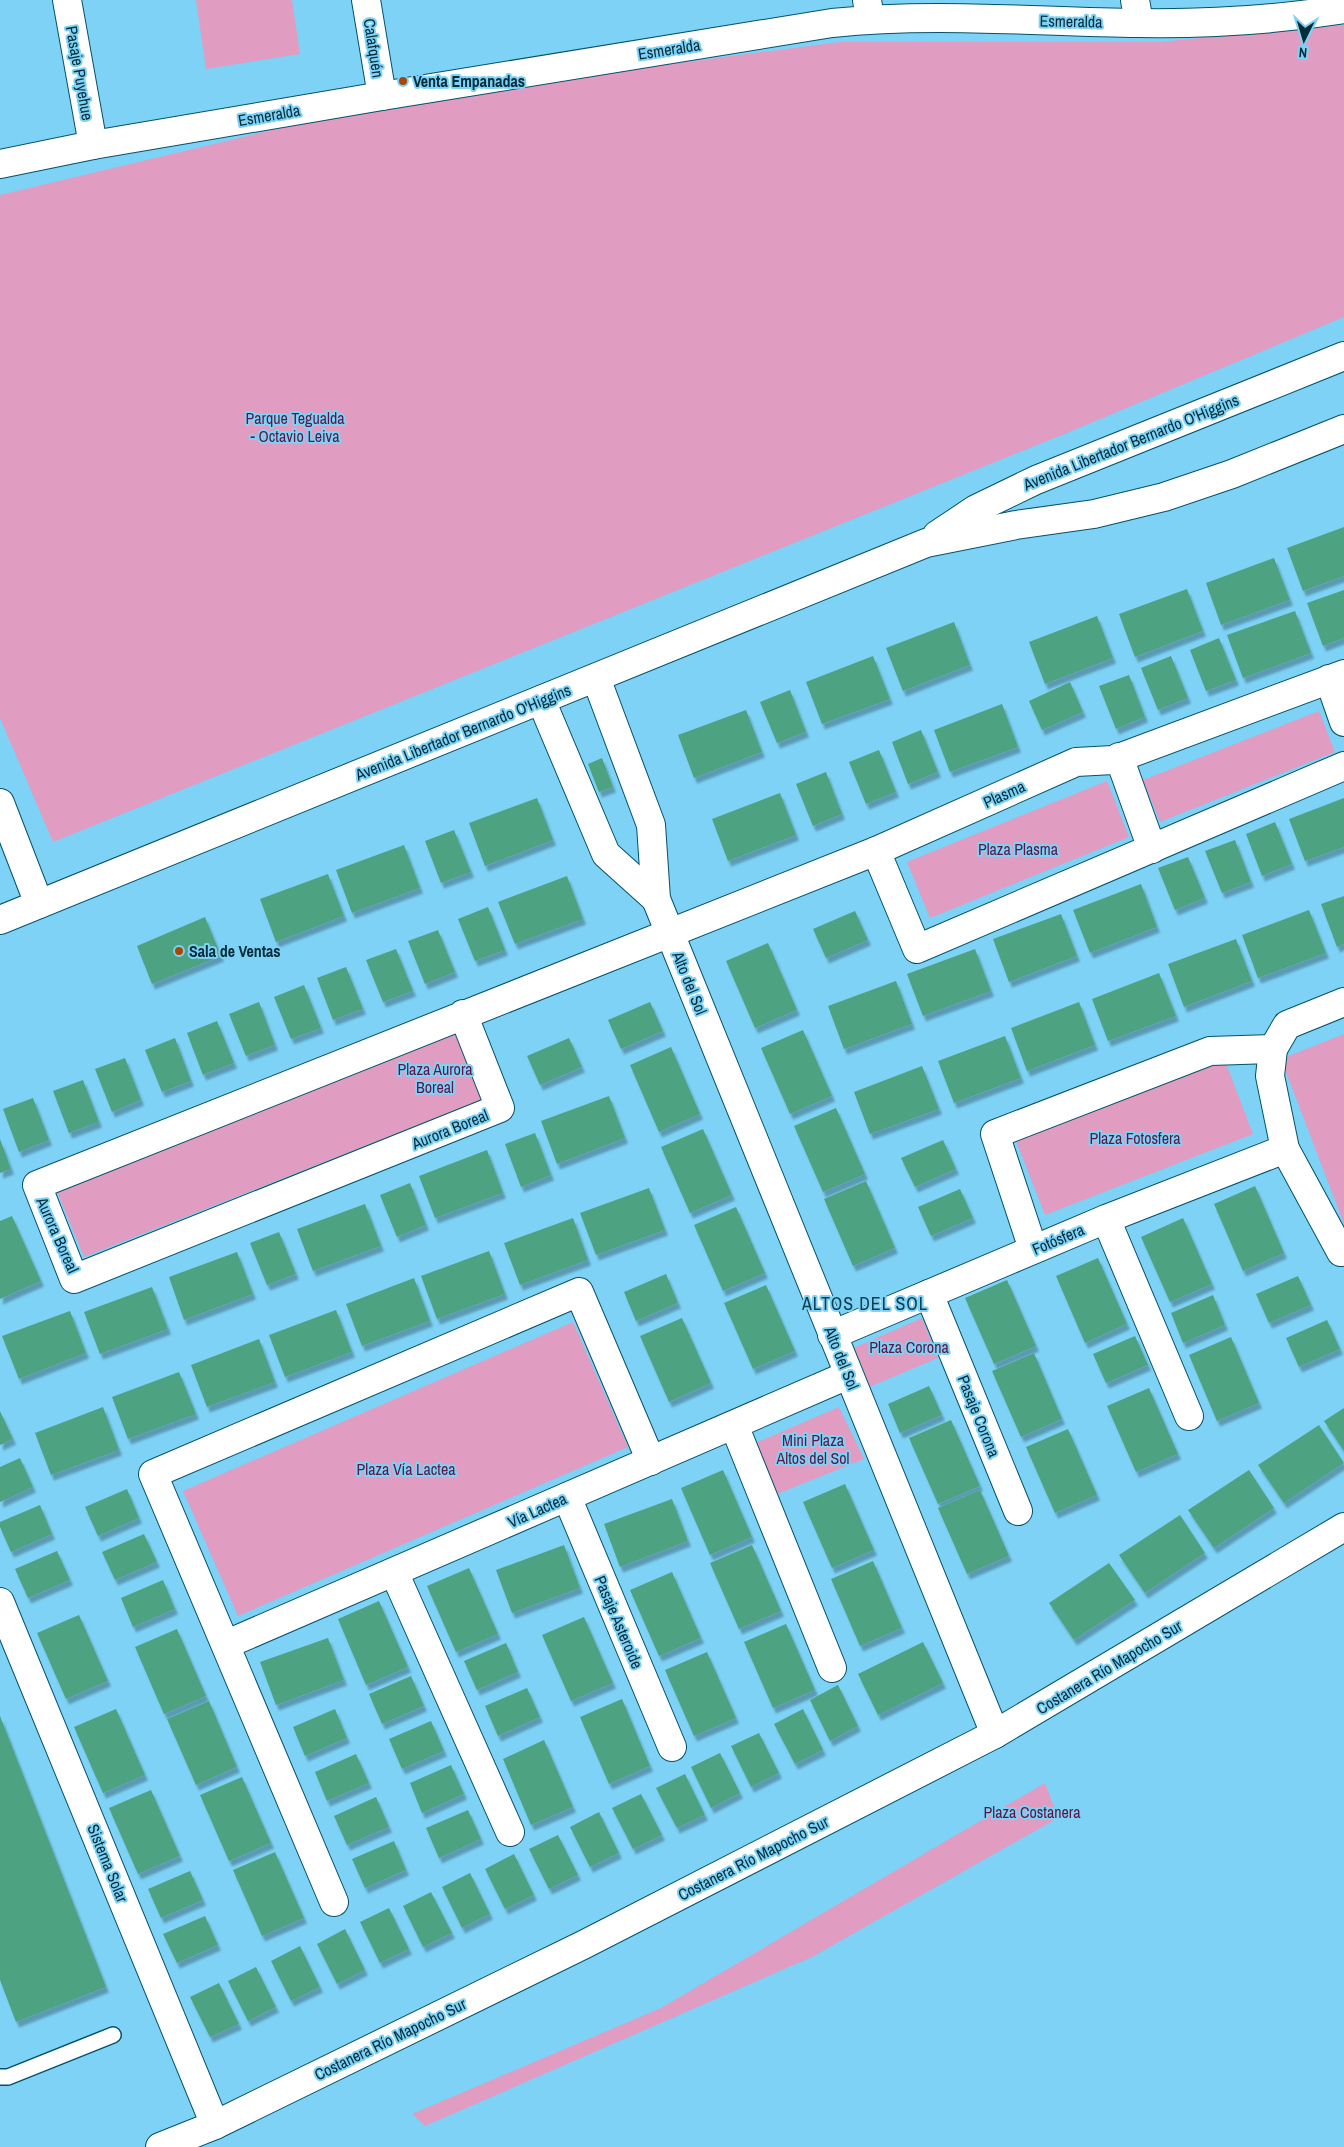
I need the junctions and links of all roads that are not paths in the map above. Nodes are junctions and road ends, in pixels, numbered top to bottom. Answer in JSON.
{"nodes":[{"id":1,"x":68,"y":0,"type":"edge"},
{"id":2,"x":366,"y":0,"type":"edge"},
{"id":3,"x":868,"y":9,"type":"edge"},
{"id":4,"x":1344,"y":9,"type":"edge"},
{"id":5,"x":1137,"y":12,"type":"edge"},
{"id":6,"x":382,"y":96,"type":"junction"},
{"id":7,"x":93,"y":145,"type":"junction"},
{"id":8,"x":0,"y":164,"type":"edge"},
{"id":9,"x":1344,"y":356,"type":"edge"},
{"id":10,"x":1344,"y":429,"type":"edge"},
{"id":11,"x":926,"y":543,"type":"junction"},
{"id":12,"x":1336,"y":676,"type":"edge"},
{"id":13,"x":596,"y":678,"type":"junction"},
{"id":14,"x":541,"y":700,"type":"junction"},
{"id":15,"x":1344,"y":722,"type":"edge"},
{"id":16,"x":1119,"y":757,"type":"junction"},
{"id":17,"x":1344,"y":766,"type":"edge"},
{"id":18,"x":0,"y":803,"type":"edge"},
{"id":19,"x":1152,"y":849,"type":"junction"},
{"id":20,"x":876,"y":851,"type":"junction"},
{"id":21,"x":656,"y":898,"type":"junction"},
{"id":22,"x":38,"y":904,"type":"junction"},
{"id":23,"x":0,"y":920,"type":"edge"},
{"id":24,"x":670,"y":932,"type":"junction"},
{"id":25,"x":1344,"y":1002,"type":"edge"},
{"id":26,"x":463,"y":1014,"type":"junction"},
{"id":27,"x":1273,"y":1049,"type":"junction"},
{"id":28,"x":1285,"y":1149,"type":"junction"},
{"id":29,"x":1106,"y":1218,"type":"junction"},
{"id":30,"x":1033,"y":1250,"type":"junction"},
{"id":31,"x":1344,"y":1250,"type":"edge"},
{"id":32,"x":929,"y":1294,"type":"junction"},
{"id":33,"x":832,"y":1335,"type":"junction"},
{"id":34,"x":848,"y":1375,"type":"junction"},
{"id":35,"x":1188,"y":1416,"type":"dead end"},
{"id":36,"x":734,"y":1425,"type":"junction"},
{"id":37,"x":652,"y":1460,"type":"junction"},
{"id":38,"x":567,"y":1497,"type":"junction"},
{"id":39,"x":1018,"y":1511,"type":"dead end"},
{"id":40,"x":1336,"y":1532,"type":"edge"},
{"id":41,"x":394,"y":1572,"type":"junction"},
{"id":42,"x":0,"y":1602,"type":"edge"},
{"id":43,"x":226,"y":1644,"type":"junction"},
{"id":44,"x":832,"y":1668,"type":"dead end"},
{"id":45,"x":994,"y":1734,"type":"junction"},
{"id":46,"x":672,"y":1747,"type":"dead end"},
{"id":47,"x":510,"y":1832,"type":"dead end"},
{"id":48,"x":334,"y":1902,"type":"dead end"},
{"id":49,"x":113,"y":2035,"type":"dead end"},
{"id":50,"x":0,"y":2077,"type":"edge"},
{"id":51,"x":215,"y":2124,"type":"junction"},
{"id":52,"x":160,"y":2147,"type":"edge"}],
"edges":[{"from":1,"to":7,"type":"street","name":"Pasaje Puyehue"},
{"from":2,"to":6,"type":"street","name":"Calafquén"},
{"from":3,"to":5,"type":"street","name":"Esmeralda"},
{"from":3,"to":6,"type":"street","name":"Esmeralda"},
{"from":4,"to":5,"type":"street","name":"Esmeralda"},
{"from":6,"to":7,"type":"street","name":"Esmeralda"},
{"from":7,"to":8,"type":"street","name":"Esmeralda"},
{"from":9,"to":11,"type":"street","name":"Avenida Libertador Bernardo O'Higgins"},
{"from":10,"to":11,"type":"street","name":"Avenida Libertador Bernardo O'Higgins"},
{"from":11,"to":13,"type":"street","name":"Avenida Libertador Bernardo O'Higgins"},
{"from":12,"to":15,"type":"street"},
{"from":12,"to":16,"type":"street","name":"Plasma"},
{"from":13,"to":14,"type":"street","name":"Avenida Libertador Bernardo O'Higgins"},
{"from":13,"to":21,"type":"street","name":"Alto del Sol"},
{"from":14,"to":21,"type":"street","name":"Alto del Sol"},
{"from":14,"to":22,"type":"street","name":"Avenida Libertador Bernardo O'Higgins"},
{"from":16,"to":19,"type":"street"},
{"from":16,"to":20,"type":"street","name":"Plasma"},
{"from":17,"to":19,"type":"street"},
{"from":18,"to":22,"type":"street"},
{"from":19,"to":20,"type":"street"},
{"from":20,"to":24,"type":"street","name":"Plasma"},
{"from":21,"to":24,"type":"street","name":"Alto del Sol"},
{"from":22,"to":23,"type":"street","name":"Avenida Libertador Bernardo O'Higgins"},
{"from":24,"to":26,"type":"street","name":"Aurora Boreal"},
{"from":24,"to":33,"type":"street","name":"Alto del Sol"},
{"from":25,"to":27,"type":"street"},
{"from":26,"to":26,"type":"street","name":"Aurora Boreal"},
{"from":27,"to":28,"type":"street"},
{"from":27,"to":30,"type":"street"},
{"from":28,"to":29,"type":"street","name":"Fotósfera"},
{"from":28,"to":31,"type":"street"},
{"from":29,"to":30,"type":"street","name":"Fotósfera"},
{"from":29,"to":35,"type":"street"},
{"from":30,"to":32,"type":"street","name":"Fotósfera"},
{"from":32,"to":33,"type":"street","name":"Fotósfera"},
{"from":32,"to":39,"type":"street","name":"Pasaje Corona"},
{"from":33,"to":34,"type":"street","name":"Alto del Sol"},
{"from":34,"to":36,"type":"street","name":"Vía Lactea"},
{"from":34,"to":45,"type":"street","name":"Alto del Sol"},
{"from":36,"to":37,"type":"street","name":"Vía Lactea"},
{"from":36,"to":44,"type":"street"},
{"from":37,"to":38,"type":"street","name":"Vía Lactea"},
{"from":37,"to":43,"type":"street"},
{"from":38,"to":41,"type":"street","name":"Vía Lactea"},
{"from":38,"to":46,"type":"street","name":"Pasaje Asteroide"},
{"from":40,"to":45,"type":"street","name":"Costanera Río Mapocho Sur"},
{"from":41,"to":43,"type":"street","name":"Vía Lactea"},
{"from":41,"to":47,"type":"street"},
{"from":42,"to":51,"type":"street","name":"Sistema Solar"},
{"from":43,"to":48,"type":"street"},
{"from":45,"to":51,"type":"street","name":"Costanera Río Mapocho Sur"},
{"from":49,"to":50,"type":"lane"},
{"from":51,"to":52,"type":"street","name":"Costanera Río Mapocho Sur"}]}
